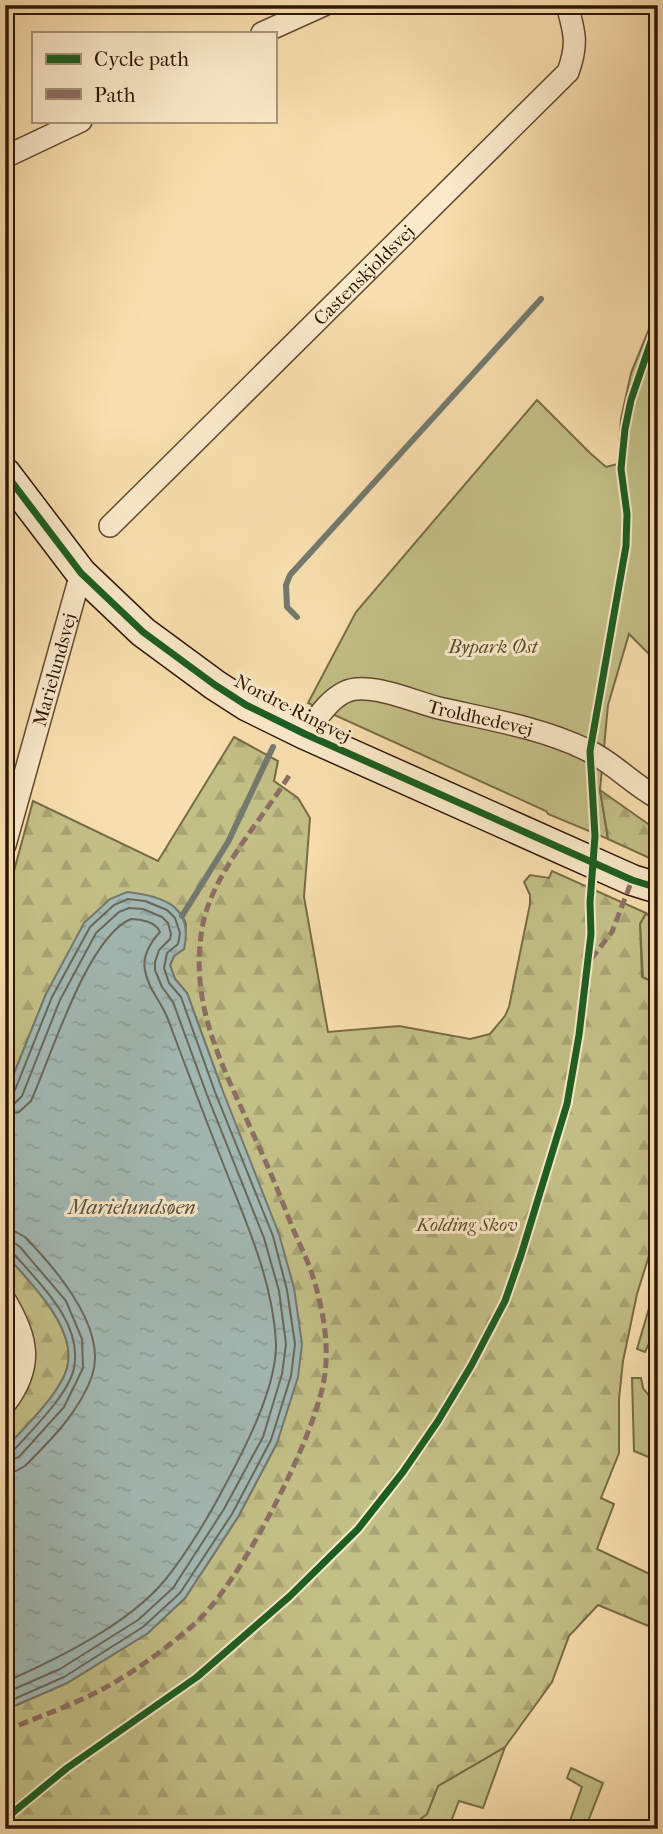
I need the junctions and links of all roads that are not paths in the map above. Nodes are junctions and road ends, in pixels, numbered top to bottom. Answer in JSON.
{"nodes":[{"id":1,"x":324,"y":5,"type":"edge"},
{"id":2,"x":567,"y":5,"type":"edge"},
{"id":3,"x":264,"y":32,"type":"edge"},
{"id":4,"x":79,"y":122,"type":"edge"},
{"id":5,"x":5,"y":157,"type":"edge"},
{"id":6,"x":5,"y":473,"type":"edge"},
{"id":7,"x":110,"y":526,"type":"dead end"},
{"id":8,"x":81,"y":573,"type":"junction"},
{"id":9,"x":304,"y":734,"type":"junction"},
{"id":10,"x":658,"y":798,"type":"edge"},
{"id":11,"x":5,"y":845,"type":"edge"},
{"id":12,"x":645,"y":884,"type":"edge"},
{"id":13,"x":658,"y":898,"type":"edge"},
{"id":14,"x":5,"y":1300,"type":"edge"},
{"id":15,"x":5,"y":1404,"type":"edge"}],
"edges":[{"from":1,"to":3,"type":"street"},
{"from":2,"to":7,"type":"street","name":"Castenskjoldsvej"},
{"from":4,"to":5,"type":"street"},
{"from":6,"to":8,"type":"main road","name":"Nordre Ringvej"},
{"from":8,"to":9,"type":"main road","name":"Nordre Ringvej"},
{"from":8,"to":11,"type":"street","name":"Marielundsvej"},
{"from":9,"to":10,"type":"street","name":"Troldhedevej"},
{"from":9,"to":12,"type":"main road","name":"Nordre Ringvej"},
{"from":12,"to":13,"type":"main road","name":"Nordre Ringvej"},
{"from":14,"to":15,"type":"street"}]}
